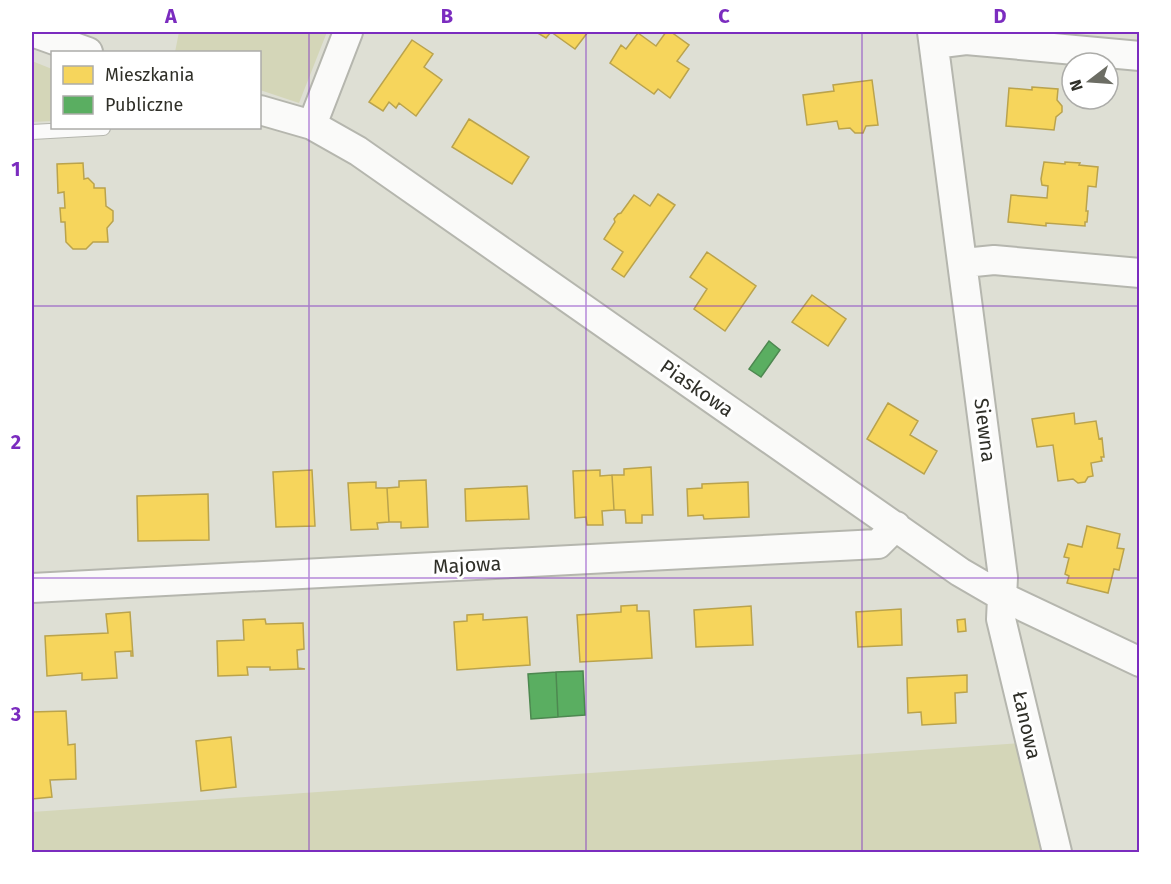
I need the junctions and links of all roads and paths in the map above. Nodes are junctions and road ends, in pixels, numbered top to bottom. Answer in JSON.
{"nodes":[{"id":1,"x":32,"y":32,"type":"edge"},
{"id":2,"x":348,"y":32,"type":"edge"},
{"id":3,"x":933,"y":38,"type":"edge"},
{"id":4,"x":85,"y":51,"type":"edge"},
{"id":5,"x":1140,"y":56,"type":"edge"},
{"id":6,"x":261,"y":110,"type":"edge"},
{"id":7,"x":312,"y":125,"type":"junction"},
{"id":8,"x":85,"y":129,"type":"edge"},
{"id":9,"x":32,"y":132,"type":"edge"},
{"id":10,"x":964,"y":263,"type":"junction"},
{"id":11,"x":1140,"y":273,"type":"edge"},
{"id":12,"x":896,"y":526,"type":"junction"},
{"id":13,"x":32,"y":588,"type":"edge"},
{"id":14,"x":1003,"y":597,"type":"junction"},
{"id":15,"x":1140,"y":662,"type":"edge"},
{"id":16,"x":1057,"y":852,"type":"edge"}],
"edges":[{"from":1,"to":4,"type":"street"},
{"from":2,"to":7,"type":"street"},
{"from":3,"to":5,"type":"street"},
{"from":3,"to":10,"type":"street","name":"Siewna"},
{"from":6,"to":7,"type":"street","name":"Piaskowa"},
{"from":7,"to":12,"type":"street","name":"Piaskowa"},
{"from":8,"to":9,"type":"lane"},
{"from":10,"to":11,"type":"street"},
{"from":10,"to":14,"type":"street","name":"Siewna"},
{"from":12,"to":13,"type":"street","name":"Majowa"},
{"from":12,"to":14,"type":"street","name":"Piaskowa"},
{"from":14,"to":15,"type":"street","name":"Piaskowa"},
{"from":14,"to":16,"type":"street","name":"Łanowa"}]}
